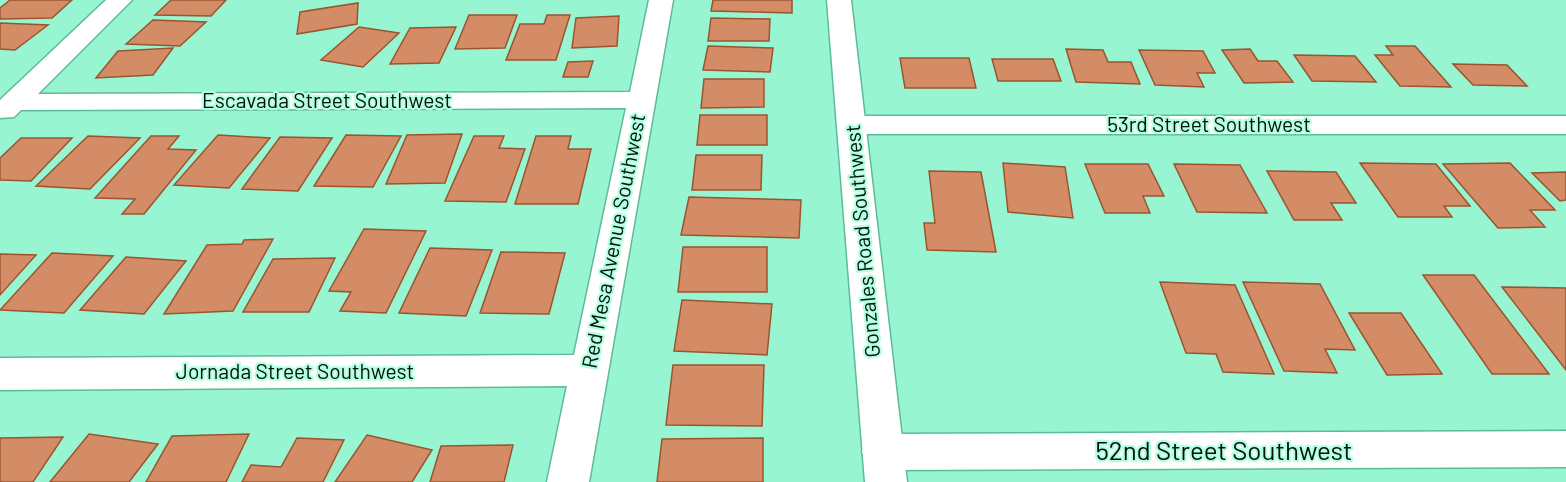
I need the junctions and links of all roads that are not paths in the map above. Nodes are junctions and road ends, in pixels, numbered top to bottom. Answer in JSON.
{"nodes":[{"id":1,"x":120,"y":0,"type":"edge"},
{"id":2,"x":661,"y":0,"type":"edge"},
{"id":3,"x":839,"y":0,"type":"edge"},
{"id":4,"x":642,"y":100,"type":"junction"},
{"id":5,"x":7,"y":108,"type":"edge"},
{"id":6,"x":852,"y":125,"type":"junction"},
{"id":7,"x":1566,"y":125,"type":"edge"},
{"id":8,"x":589,"y":370,"type":"junction"},
{"id":9,"x":0,"y":375,"type":"edge"},
{"id":10,"x":1566,"y":449,"type":"edge"},
{"id":11,"x":884,"y":467,"type":"edge"},
{"id":12,"x":568,"y":482,"type":"edge"}],
"edges":[{"from":1,"to":5,"type":"street"},
{"from":2,"to":4,"type":"street","name":"Red Mesa Avenue Southwest"},
{"from":3,"to":6,"type":"street","name":"Gonzales Road Southwest"},
{"from":4,"to":5,"type":"street","name":"Escavada Street Southwest"},
{"from":4,"to":8,"type":"street","name":"Red Mesa Avenue Southwest"},
{"from":6,"to":7,"type":"street","name":"53rd Street Southwest"},
{"from":6,"to":11,"type":"street","name":"Gonzales Road Southwest"},
{"from":8,"to":9,"type":"street","name":"Jornada Street Southwest"},
{"from":8,"to":12,"type":"street","name":"Red Mesa Avenue Southwest"},
{"from":10,"to":11,"type":"street","name":"52nd Street Southwest"}]}
